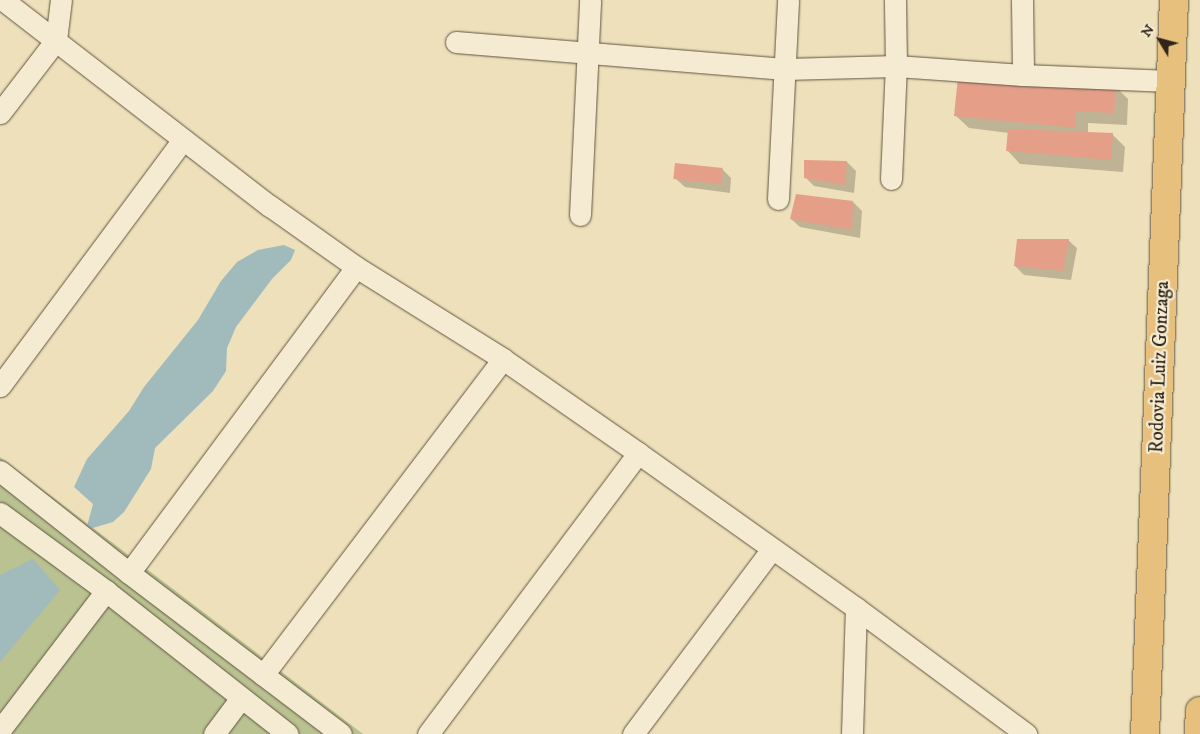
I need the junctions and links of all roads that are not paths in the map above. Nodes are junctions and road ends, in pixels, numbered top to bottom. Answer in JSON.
{"nodes":[{"id":1,"x":3,"y":0,"type":"edge"},
{"id":2,"x":61,"y":0,"type":"edge"},
{"id":3,"x":590,"y":0,"type":"edge"},
{"id":4,"x":788,"y":0,"type":"edge"},
{"id":5,"x":896,"y":0,"type":"edge"},
{"id":6,"x":1022,"y":0,"type":"edge"},
{"id":7,"x":1174,"y":0,"type":"edge"},
{"id":8,"x":56,"y":40,"type":"junction"},
{"id":9,"x":456,"y":42,"type":"dead end"},
{"id":10,"x":588,"y":53,"type":"junction"},
{"id":11,"x":896,"y":66,"type":"junction"},
{"id":12,"x":785,"y":69,"type":"junction"},
{"id":13,"x":1024,"y":75,"type":"junction"},
{"id":14,"x":1170,"y":81,"type":"junction"},
{"id":15,"x":0,"y":113,"type":"edge"},
{"id":16,"x":183,"y":140,"type":"junction"},
{"id":17,"x":890,"y":178,"type":"dead end"},
{"id":18,"x":778,"y":199,"type":"dead end"},
{"id":19,"x":580,"y":215,"type":"dead end"},
{"id":20,"x":356,"y":267,"type":"junction"},
{"id":21,"x":503,"y":359,"type":"junction"},
{"id":22,"x":0,"y":386,"type":"edge"},
{"id":23,"x":638,"y":453,"type":"junction"},
{"id":24,"x":0,"y":471,"type":"edge"},
{"id":25,"x":0,"y":513,"type":"edge"},
{"id":26,"x":772,"y":549,"type":"junction"},
{"id":27,"x":129,"y":573,"type":"junction"},
{"id":28,"x":106,"y":591,"type":"junction"},
{"id":29,"x":856,"y":608,"type":"junction"},
{"id":30,"x":263,"y":675,"type":"junction"},
{"id":31,"x":241,"y":698,"type":"junction"},
{"id":32,"x":1200,"y":711,"type":"edge"},
{"id":33,"x":0,"y":730,"type":"edge"},
{"id":34,"x":851,"y":732,"type":"edge"},
{"id":35,"x":214,"y":734,"type":"edge"},
{"id":36,"x":288,"y":734,"type":"edge"},
{"id":37,"x":341,"y":734,"type":"edge"},
{"id":38,"x":428,"y":734,"type":"edge"},
{"id":39,"x":633,"y":734,"type":"edge"},
{"id":40,"x":1026,"y":734,"type":"edge"},
{"id":41,"x":1145,"y":734,"type":"edge"},
{"id":42,"x":1199,"y":734,"type":"edge"}],
"edges":[{"from":1,"to":8,"type":"street"},
{"from":2,"to":8,"type":"street"},
{"from":3,"to":10,"type":"street"},
{"from":4,"to":12,"type":"street"},
{"from":5,"to":11,"type":"street"},
{"from":6,"to":13,"type":"street"},
{"from":7,"to":14,"type":"highway","name":"Rodovia Luiz Gonzaga"},
{"from":8,"to":15,"type":"street"},
{"from":8,"to":16,"type":"street"},
{"from":9,"to":10,"type":"street"},
{"from":10,"to":12,"type":"street"},
{"from":10,"to":19,"type":"street"},
{"from":11,"to":12,"type":"street"},
{"from":11,"to":13,"type":"street"},
{"from":11,"to":17,"type":"street"},
{"from":12,"to":18,"type":"street"},
{"from":13,"to":14,"type":"street"},
{"from":14,"to":41,"type":"highway","name":"Rodovia Luiz Gonzaga"},
{"from":16,"to":20,"type":"street"},
{"from":16,"to":22,"type":"street"},
{"from":20,"to":21,"type":"street"},
{"from":20,"to":27,"type":"street"},
{"from":21,"to":23,"type":"street"},
{"from":21,"to":30,"type":"street"},
{"from":23,"to":26,"type":"street"},
{"from":23,"to":38,"type":"street"},
{"from":24,"to":27,"type":"street"},
{"from":25,"to":28,"type":"street"},
{"from":26,"to":29,"type":"street"},
{"from":26,"to":39,"type":"street"},
{"from":27,"to":30,"type":"street"},
{"from":28,"to":31,"type":"street"},
{"from":28,"to":33,"type":"street"},
{"from":29,"to":34,"type":"street"},
{"from":29,"to":40,"type":"street"},
{"from":30,"to":37,"type":"street"},
{"from":31,"to":35,"type":"street"},
{"from":31,"to":36,"type":"street"},
{"from":32,"to":42,"type":"highway"}]}
